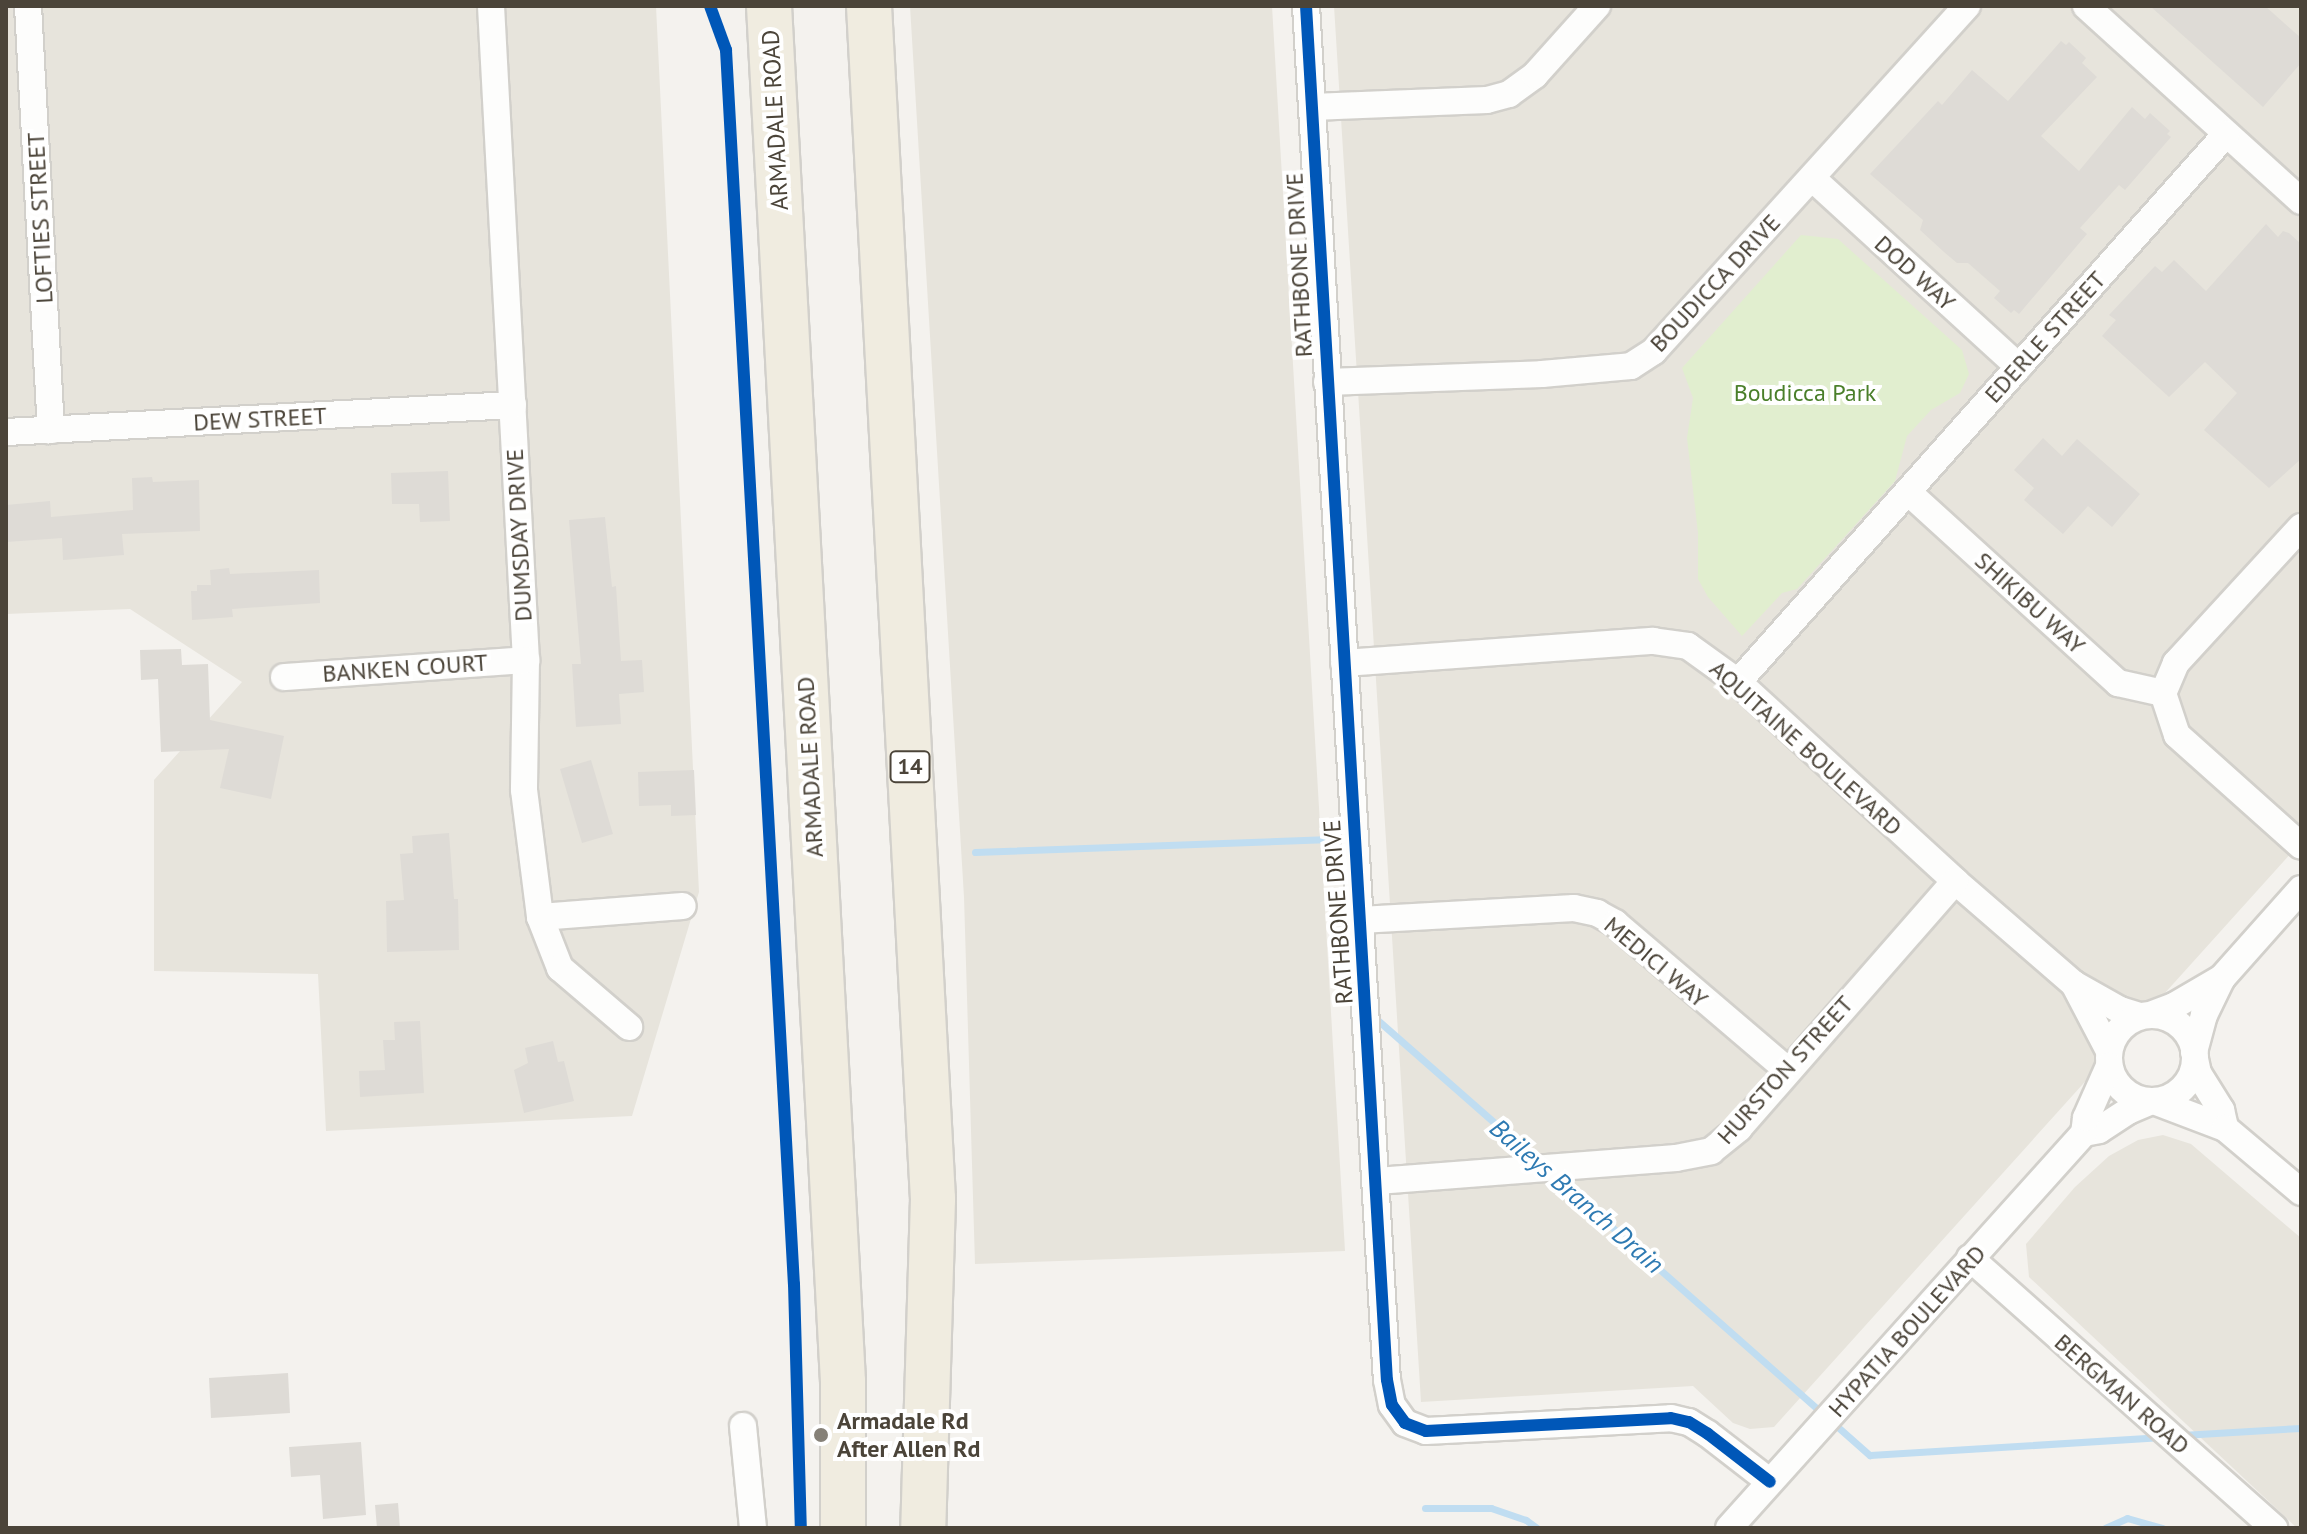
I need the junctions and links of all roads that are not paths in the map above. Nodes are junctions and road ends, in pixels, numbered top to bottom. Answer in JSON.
{"nodes":[{"id":1,"x":28,"y":6,"type":"edge"},
{"id":2,"x":491,"y":6,"type":"edge"},
{"id":3,"x":869,"y":6,"type":"edge"},
{"id":4,"x":1306,"y":6,"type":"edge"},
{"id":5,"x":1597,"y":6,"type":"edge"},
{"id":6,"x":1967,"y":6,"type":"edge"},
{"id":7,"x":2086,"y":6,"type":"edge"},
{"id":8,"x":763,"y":15,"type":"edge"},
{"id":9,"x":1312,"y":107,"type":"junction"},
{"id":10,"x":2226,"y":134,"type":"junction"},
{"id":11,"x":1812,"y":178,"type":"junction"},
{"id":12,"x":2301,"y":201,"type":"edge"},
{"id":13,"x":2019,"y":367,"type":"junction"},
{"id":14,"x":1327,"y":382,"type":"junction"},
{"id":15,"x":513,"y":405,"type":"junction"},
{"id":16,"x":51,"y":430,"type":"junction"},
{"id":17,"x":6,"y":432,"type":"edge"},
{"id":18,"x":1908,"y":492,"type":"junction"},
{"id":19,"x":2301,"y":527,"type":"edge"},
{"id":20,"x":526,"y":660,"type":"junction"},
{"id":21,"x":1344,"y":663,"type":"junction"},
{"id":22,"x":284,"y":677,"type":"dead end"},
{"id":23,"x":1738,"y":682,"type":"junction"},
{"id":24,"x":2163,"y":693,"type":"junction"},
{"id":25,"x":2301,"y":846,"type":"edge"},
{"id":26,"x":1955,"y":881,"type":"junction"},
{"id":27,"x":2301,"y":889,"type":"edge"},
{"id":28,"x":683,"y":906,"type":"dead end"},
{"id":29,"x":540,"y":917,"type":"junction"},
{"id":30,"x":1360,"y":920,"type":"junction"},
{"id":31,"x":2222,"y":978,"type":"junction"},
{"id":32,"x":2074,"y":984,"type":"junction"},
{"id":33,"x":2146,"y":1015,"type":"junction"},
{"id":34,"x":629,"y":1027,"type":"dead end"},
{"id":35,"x":2195,"y":1055,"type":"junction"},
{"id":36,"x":2109,"y":1059,"type":"junction"},
{"id":37,"x":1787,"y":1070,"type":"junction"},
{"id":38,"x":2152,"y":1101,"type":"junction"},
{"id":39,"x":2225,"y":1128,"type":"junction"},
{"id":40,"x":2084,"y":1133,"type":"junction"},
{"id":41,"x":1377,"y":1181,"type":"junction"},
{"id":42,"x":2301,"y":1192,"type":"edge"},
{"id":43,"x":1970,"y":1258,"type":"junction"},
{"id":44,"x":743,"y":1426,"type":"dead end"},
{"id":45,"x":1770,"y":1482,"type":"junction"},
{"id":46,"x":753,"y":1528,"type":"edge"},
{"id":47,"x":843,"y":1528,"type":"edge"},
{"id":48,"x":923,"y":1528,"type":"edge"},
{"id":49,"x":1729,"y":1528,"type":"edge"},
{"id":50,"x":2274,"y":1528,"type":"edge"}],
"edges":[{"from":1,"to":16,"type":"street","name":"LOFTIES STREET"},
{"from":2,"to":15,"type":"street","name":"DUMSDAY DRIVE"},
{"from":3,"to":48,"type":"highway","number":"14"},
{"from":4,"to":9,"type":"street","name":"RATHBONE DRIVE"},
{"from":5,"to":9,"type":"street"},
{"from":6,"to":11,"type":"street","name":"BOUDICCA DRIVE"},
{"from":7,"to":10,"type":"street"},
{"from":8,"to":47,"type":"highway","name":"ARMADALE ROAD"},
{"from":9,"to":14,"type":"street","name":"RATHBONE DRIVE"},
{"from":10,"to":12,"type":"street"},
{"from":10,"to":13,"type":"street","name":"EDERLE STREET"},
{"from":11,"to":13,"type":"street","name":"DOD WAY"},
{"from":11,"to":14,"type":"street","name":"BOUDICCA DRIVE"},
{"from":13,"to":18,"type":"street","name":"EDERLE STREET"},
{"from":14,"to":21,"type":"street","name":"RATHBONE DRIVE"},
{"from":15,"to":16,"type":"street","name":"DEW STREET"},
{"from":15,"to":20,"type":"street","name":"DUMSDAY DRIVE"},
{"from":16,"to":17,"type":"street","name":"DEW STREET"},
{"from":18,"to":23,"type":"street","name":"EDERLE STREET"},
{"from":18,"to":24,"type":"street","name":"SHIKIBU WAY"},
{"from":19,"to":24,"type":"street"},
{"from":20,"to":22,"type":"street","name":"BANKEN COURT"},
{"from":20,"to":29,"type":"street","name":"DUMSDAY DRIVE"},
{"from":21,"to":23,"type":"street","name":"AQUITAINE BOULEVARD"},
{"from":21,"to":30,"type":"street","name":"RATHBONE DRIVE"},
{"from":23,"to":26,"type":"street","name":"AQUITAINE BOULEVARD"},
{"from":24,"to":25,"type":"street"},
{"from":26,"to":32,"type":"street","name":"AQUITAINE BOULEVARD"},
{"from":26,"to":37,"type":"street","name":"HURSTON STREET"},
{"from":27,"to":31,"type":"street"},
{"from":28,"to":29,"type":"street"},
{"from":29,"to":34,"type":"street","name":"DUMSDAY DRIVE"},
{"from":30,"to":37,"type":"street","name":"MEDICI WAY"},
{"from":30,"to":41,"type":"street","name":"RATHBONE DRIVE"},
{"from":31,"to":33,"type":"street"},
{"from":31,"to":35,"type":"street"},
{"from":32,"to":33,"type":"street"},
{"from":32,"to":36,"type":"street"},
{"from":33,"to":35,"type":"street"},
{"from":33,"to":36,"type":"street"},
{"from":35,"to":38,"type":"street"},
{"from":35,"to":39,"type":"street"},
{"from":36,"to":38,"type":"street"},
{"from":36,"to":40,"type":"street","name":"HYPATIA BOULEVARD"},
{"from":37,"to":41,"type":"street","name":"HURSTON STREET"},
{"from":38,"to":39,"type":"street"},
{"from":38,"to":40,"type":"street","name":"HYPATIA BOULEVARD"},
{"from":39,"to":42,"type":"street"},
{"from":40,"to":43,"type":"street","name":"HYPATIA BOULEVARD"},
{"from":41,"to":45,"type":"street","name":"RATHBONE DRIVE"},
{"from":43,"to":45,"type":"street","name":"HYPATIA BOULEVARD"},
{"from":43,"to":50,"type":"street","name":"BERGMAN ROAD"},
{"from":44,"to":46,"type":"street"},
{"from":45,"to":49,"type":"street","name":"HYPATIA BOULEVARD"}]}
